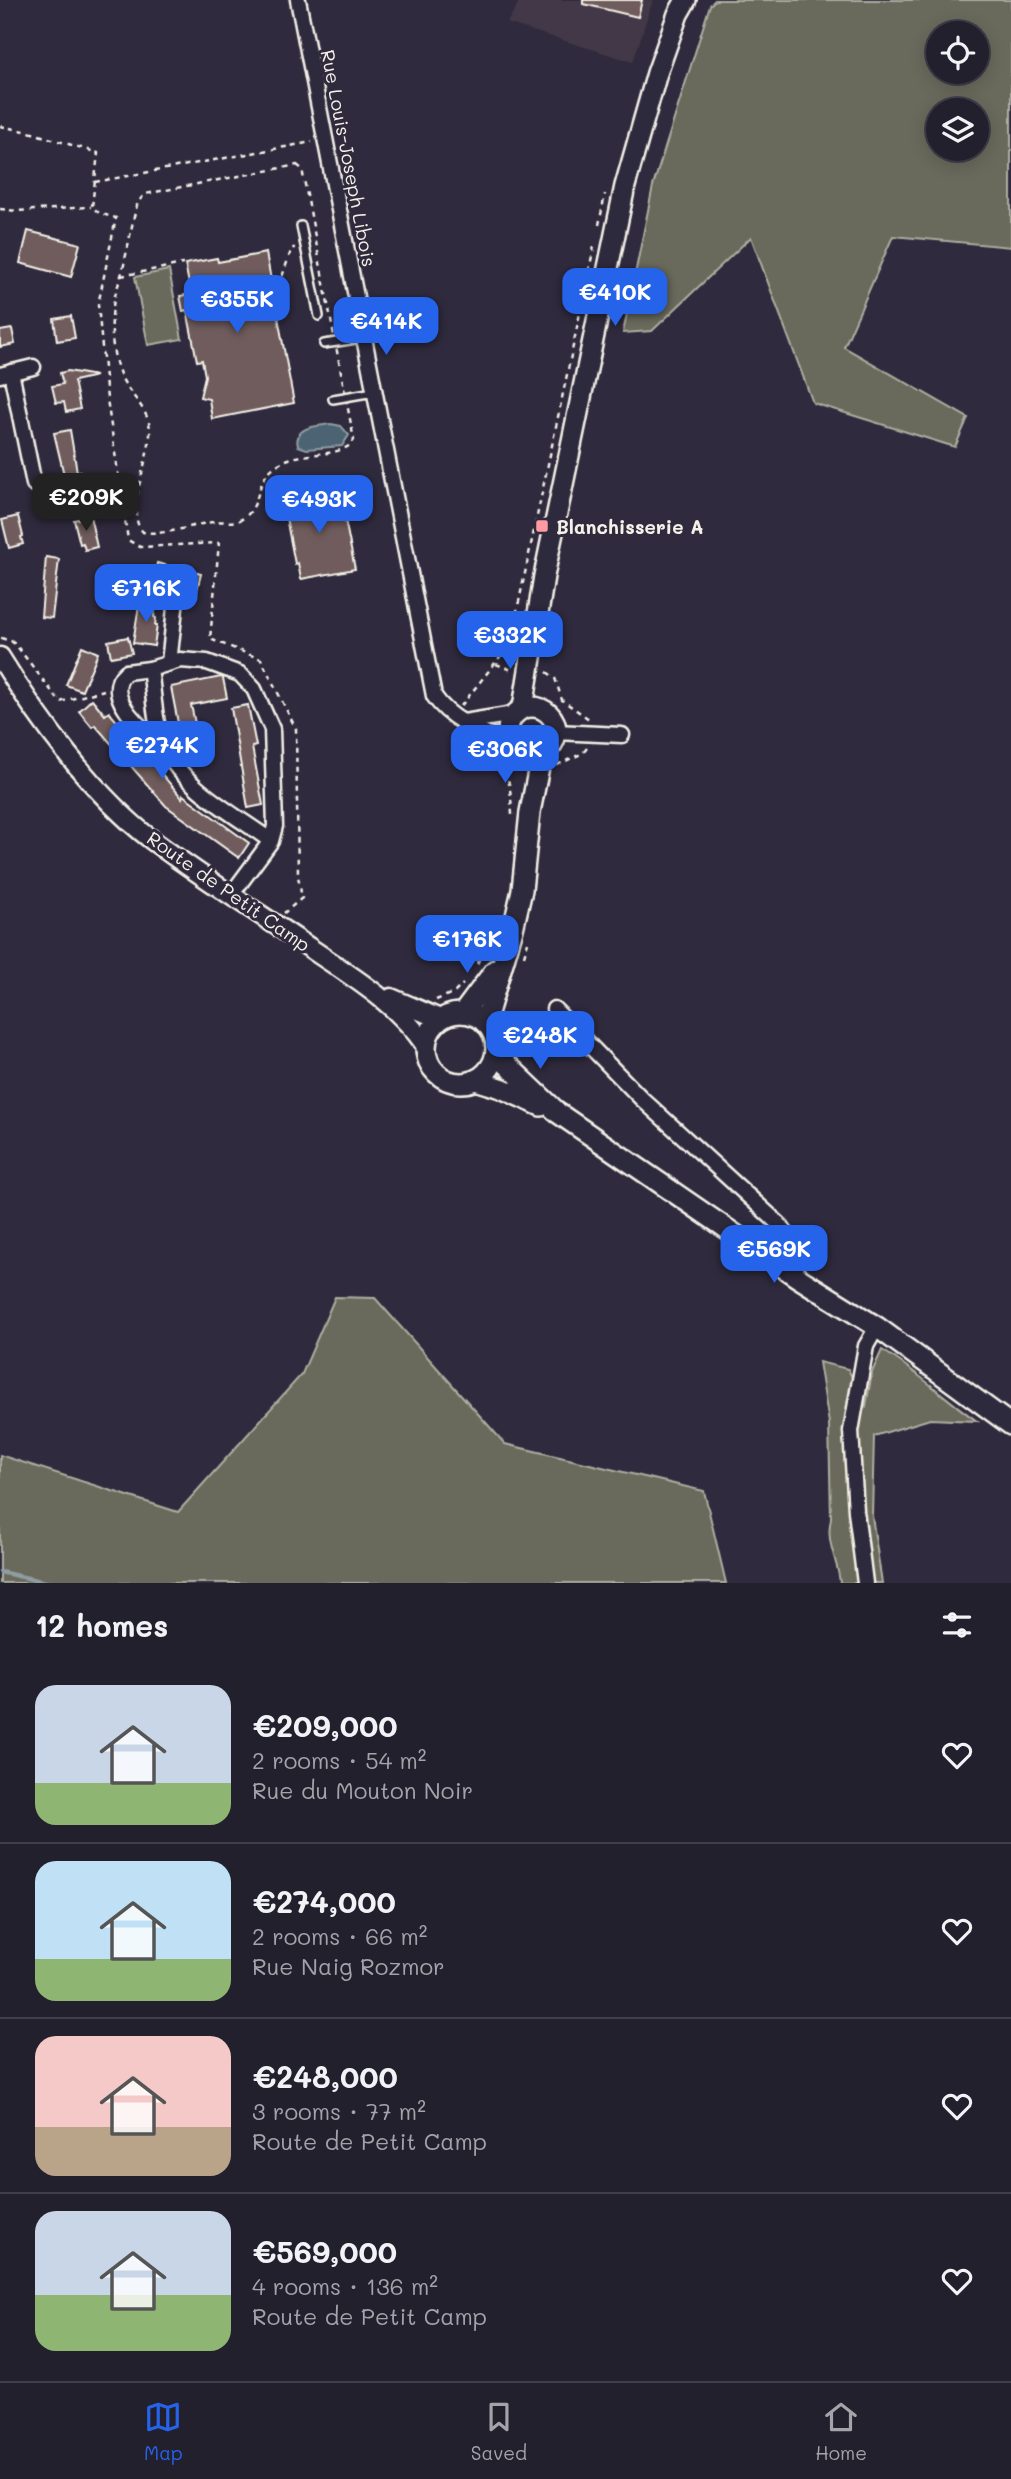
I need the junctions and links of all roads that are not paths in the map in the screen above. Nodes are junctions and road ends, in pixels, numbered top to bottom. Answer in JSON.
{"nodes":[{"id":1,"x":298,"y":0,"type":"edge"},
{"id":2,"x":681,"y":5,"type":"edge"},
{"id":3,"x":301,"y":226,"type":"dead end"},
{"id":4,"x":319,"y":316,"type":"dead end"},
{"id":5,"x":364,"y":338,"type":"junction"},
{"id":6,"x":324,"y":344,"type":"dead end"},
{"id":7,"x":33,"y":367,"type":"dead end"},
{"id":8,"x":6,"y":373,"type":"edge"},
{"id":9,"x":375,"y":392,"type":"junction"},
{"id":10,"x":333,"y":399,"type":"dead end"},
{"id":11,"x":34,"y":484,"type":"dead end"},
{"id":12,"x":176,"y":599,"type":"dead end"},
{"id":13,"x":0,"y":657,"type":"edge"},
{"id":14,"x":169,"y":663,"type":"junction"},
{"id":15,"x":150,"y":669,"type":"junction"},
{"id":16,"x":534,"y":672,"type":"junction"},
{"id":17,"x":544,"y":710,"type":"junction"},
{"id":18,"x":519,"y":711,"type":"junction"},
{"id":19,"x":464,"y":722,"type":"junction"},
{"id":20,"x":555,"y":732,"type":"junction"},
{"id":21,"x":622,"y":735,"type":"dead end"},
{"id":22,"x":516,"y":748,"type":"junction"},
{"id":23,"x":165,"y":749,"type":"junction"},
{"id":24,"x":542,"y":752,"type":"junction"},
{"id":25,"x":530,"y":812,"type":"junction"},
{"id":26,"x":271,"y":841,"type":"junction"},
{"id":27,"x":231,"y":895,"type":"junction"},
{"id":28,"x":502,"y":961,"type":"junction"},
{"id":29,"x":372,"y":989,"type":"junction"},
{"id":30,"x":554,"y":1009,"type":"dead end"},
{"id":31,"x":463,"y":1013,"type":"junction"},
{"id":32,"x":440,"y":1019,"type":"junction"},
{"id":33,"x":485,"y":1023,"type":"junction"},
{"id":34,"x":426,"y":1046,"type":"junction"},
{"id":35,"x":496,"y":1054,"type":"junction"},
{"id":36,"x":475,"y":1080,"type":"junction"},
{"id":37,"x":558,"y":1113,"type":"junction"},
{"id":38,"x":797,"y":1277,"type":"junction"},
{"id":39,"x":877,"y":1328,"type":"junction"},
{"id":40,"x":1011,"y":1425,"type":"edge"},
{"id":41,"x":865,"y":1583,"type":"edge"}],
"edges":[{"from":1,"to":5,"type":"street","name":"Rue Louis-Joseph Libois"},
{"from":2,"to":16,"type":"main road"},
{"from":3,"to":4,"type":"lane"},
{"from":5,"to":6,"type":"lane"},
{"from":5,"to":9,"type":"street","name":"Rue Louis-Joseph Libois"},
{"from":7,"to":8,"type":"street"},
{"from":8,"to":11,"type":"street"},
{"from":9,"to":10,"type":"lane"},
{"from":9,"to":19,"type":"street","name":"Rue Louis-Joseph Libois"},
{"from":12,"to":14,"type":"street"},
{"from":13,"to":27,"type":"street","name":"Route de Petit Camp"},
{"from":14,"to":15,"type":"street"},
{"from":14,"to":26,"type":"street"},
{"from":15,"to":23,"type":"street"},
{"from":15,"to":23,"type":"street"},
{"from":16,"to":17,"type":"main road"},
{"from":16,"to":18,"type":"main road"},
{"from":17,"to":18,"type":"main road"},
{"from":17,"to":20,"type":"main road"},
{"from":18,"to":19,"type":"street"},
{"from":18,"to":22,"type":"main road"},
{"from":19,"to":22,"type":"street","name":"Rue Louis-Joseph Libois"},
{"from":20,"to":21,"type":"street"},
{"from":20,"to":24,"type":"main road"},
{"from":22,"to":24,"type":"main road"},
{"from":22,"to":25,"type":"main road"},
{"from":23,"to":26,"type":"street"},
{"from":24,"to":25,"type":"main road"},
{"from":25,"to":28,"type":"main road"},
{"from":26,"to":27,"type":"street"},
{"from":27,"to":29,"type":"street","name":"Route de Petit Camp"},
{"from":28,"to":31,"type":"main road"},
{"from":28,"to":33,"type":"main road"},
{"from":29,"to":32,"type":"street","name":"Route de Petit Camp"},
{"from":29,"to":34,"type":"street","name":"Route de Petit Camp"},
{"from":30,"to":38,"type":"street"},
{"from":31,"to":32,"type":"main road"},
{"from":31,"to":33,"type":"main road"},
{"from":32,"to":34,"type":"main road"},
{"from":33,"to":35,"type":"main road"},
{"from":34,"to":36,"type":"main road"},
{"from":35,"to":36,"type":"main road"},
{"from":35,"to":37,"type":"main road"},
{"from":36,"to":37,"type":"main road"},
{"from":37,"to":38,"type":"main road"},
{"from":38,"to":39,"type":"main road"},
{"from":39,"to":40,"type":"main road"},
{"from":39,"to":41,"type":"street"}]}
